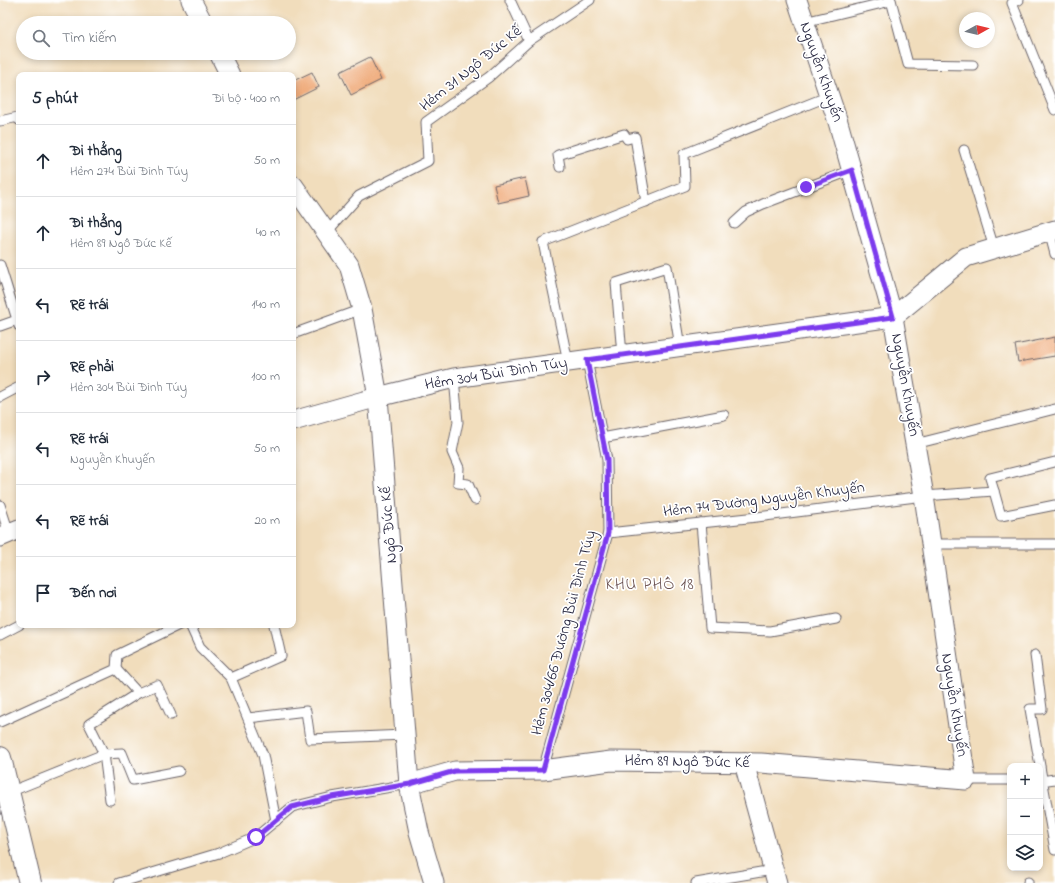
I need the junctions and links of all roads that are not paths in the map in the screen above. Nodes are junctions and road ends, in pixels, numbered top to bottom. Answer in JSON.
{"nodes":[{"id":1,"x":192,"y":0,"type":"edge"},
{"id":2,"x":510,"y":0,"type":"edge"},
{"id":3,"x":590,"y":0,"type":"edge"},
{"id":4,"x":797,"y":0,"type":"edge"},
{"id":5,"x":891,"y":0,"type":"edge"},
{"id":6,"x":1019,"y":0,"type":"edge"},
{"id":7,"x":200,"y":16,"type":"edge"},
{"id":8,"x":804,"y":22,"type":"junction"},
{"id":9,"x":529,"y":41,"type":"junction"},
{"id":10,"x":222,"y":60,"type":"edge"},
{"id":11,"x":973,"y":65,"type":"dead end"},
{"id":12,"x":228,"y":72,"type":"edge"},
{"id":13,"x":829,"y":96,"type":"junction"},
{"id":14,"x":1055,"y":110,"type":"edge"},
{"id":15,"x":16,"y":117,"type":"edge"},
{"id":16,"x":0,"y":121,"type":"edge"},
{"id":17,"x":964,"y":150,"type":"dead end"},
{"id":18,"x":560,"y":167,"type":"dead end"},
{"id":19,"x":852,"y":170,"type":"junction"},
{"id":20,"x":296,"y":189,"type":"edge"},
{"id":21,"x":646,"y":202,"type":"junction"},
{"id":22,"x":734,"y":223,"type":"dead end"},
{"id":23,"x":1052,"y":230,"type":"edge"},
{"id":24,"x":326,"y":233,"type":"junction"},
{"id":25,"x":994,"y":248,"type":"junction"},
{"id":26,"x":1055,"y":254,"type":"edge"},
{"id":27,"x":0,"y":265,"type":"edge"},
{"id":28,"x":362,"y":309,"type":"junction"},
{"id":29,"x":16,"y":317,"type":"edge"},
{"id":30,"x":893,"y":317,"type":"junction"},
{"id":31,"x":16,"y":323,"type":"edge"},
{"id":32,"x":0,"y":326,"type":"edge"},
{"id":33,"x":296,"y":333,"type":"edge"},
{"id":34,"x":680,"y":347,"type":"junction"},
{"id":35,"x":622,"y":355,"type":"junction"},
{"id":36,"x":587,"y":360,"type":"junction"},
{"id":37,"x":568,"y":362,"type":"junction"},
{"id":38,"x":454,"y":378,"type":"junction"},
{"id":39,"x":16,"y":389,"type":"edge"},
{"id":40,"x":378,"y":396,"type":"junction"},
{"id":41,"x":0,"y":398,"type":"edge"},
{"id":42,"x":1055,"y":409,"type":"edge"},
{"id":43,"x":724,"y":415,"type":"dead end"},
{"id":44,"x":296,"y":420,"type":"edge"},
{"id":45,"x":602,"y":438,"type":"junction"},
{"id":46,"x":915,"y":444,"type":"junction"},
{"id":47,"x":1055,"y":462,"type":"edge"},
{"id":48,"x":994,"y":491,"type":"junction"},
{"id":49,"x":924,"y":496,"type":"junction"},
{"id":50,"x":475,"y":500,"type":"dead end"},
{"id":51,"x":0,"y":505,"type":"edge"},
{"id":52,"x":1055,"y":505,"type":"edge"},
{"id":53,"x":701,"y":523,"type":"junction"},
{"id":54,"x":9,"y":533,"type":"edge"},
{"id":55,"x":608,"y":533,"type":"junction"},
{"id":56,"x":930,"y":544,"type":"junction"},
{"id":57,"x":1055,"y":544,"type":"edge"},
{"id":58,"x":836,"y":619,"type":"dead end"},
{"id":59,"x":16,"y":627,"type":"edge"},
{"id":60,"x":173,"y":628,"type":"edge"},
{"id":61,"x":191,"y":628,"type":"edge"},
{"id":62,"x":275,"y":628,"type":"edge"},
{"id":63,"x":0,"y":635,"type":"edge"},
{"id":64,"x":1035,"y":655,"type":"dead end"},
{"id":65,"x":116,"y":669,"type":"junction"},
{"id":66,"x":231,"y":678,"type":"junction"},
{"id":67,"x":138,"y":693,"type":"junction"},
{"id":68,"x":171,"y":715,"type":"dead end"},
{"id":69,"x":248,"y":718,"type":"junction"},
{"id":70,"x":0,"y":722,"type":"edge"},
{"id":71,"x":405,"y":735,"type":"junction"},
{"id":72,"x":104,"y":754,"type":"junction"},
{"id":73,"x":0,"y":758,"type":"edge"},
{"id":74,"x":744,"y":763,"type":"junction"},
{"id":75,"x":1039,"y":763,"type":"edge"},
{"id":76,"x":543,"y":770,"type":"junction"},
{"id":77,"x":179,"y":771,"type":"dead end"},
{"id":78,"x":1055,"y":779,"type":"edge"},
{"id":79,"x":966,"y":780,"type":"junction"},
{"id":80,"x":1007,"y":780,"type":"edge"},
{"id":81,"x":1043,"y":780,"type":"edge"},
{"id":82,"x":410,"y":784,"type":"junction"},
{"id":83,"x":1043,"y":790,"type":"edge"},
{"id":84,"x":4,"y":794,"type":"edge"},
{"id":85,"x":110,"y":800,"type":"dead end"},
{"id":86,"x":276,"y":821,"type":"junction"},
{"id":87,"x":1055,"y":850,"type":"edge"},
{"id":88,"x":775,"y":876,"type":"edge"},
{"id":89,"x":30,"y":883,"type":"edge"},
{"id":90,"x":119,"y":883,"type":"edge"},
{"id":91,"x":434,"y":883,"type":"edge"},
{"id":92,"x":696,"y":883,"type":"edge"}],
"edges":[{"from":1,"to":7,"type":"street"},
{"from":2,"to":9,"type":"lane"},
{"from":3,"to":9,"type":"lane","name":"Hẻm 31 Ngô Đức Kế"},
{"from":4,"to":8,"type":"street","name":"Nguyễn Khuyến"},
{"from":5,"to":8,"type":"lane"},
{"from":5,"to":11,"type":"lane"},
{"from":6,"to":14,"type":"lane"},
{"from":8,"to":13,"type":"street","name":"Nguyễn Khuyến"},
{"from":9,"to":24,"type":"lane","name":"Hẻm 31 Ngô Đức Kế"},
{"from":10,"to":12,"type":"street"},
{"from":13,"to":19,"type":"street","name":"Nguyễn Khuyến"},
{"from":13,"to":21,"type":"lane"},
{"from":15,"to":16,"type":"lane"},
{"from":17,"to":25,"type":"lane"},
{"from":18,"to":21,"type":"lane"},
{"from":19,"to":22,"type":"lane"},
{"from":19,"to":30,"type":"street","name":"Nguyễn Khuyến"},
{"from":20,"to":24,"type":"street","name":"Ngô Đức Kế"},
{"from":21,"to":37,"type":"lane"},
{"from":23,"to":25,"type":"street"},
{"from":23,"to":26,"type":"lane"},
{"from":24,"to":28,"type":"street","name":"Ngô Đức Kế"},
{"from":25,"to":30,"type":"street"},
{"from":27,"to":29,"type":"lane"},
{"from":28,"to":33,"type":"lane"},
{"from":28,"to":40,"type":"street","name":"Ngô Đức Kế"},
{"from":30,"to":34,"type":"street","name":"Hẻm 304 Bùi Đình Túy"},
{"from":30,"to":46,"type":"street","name":"Nguyễn Khuyến"},
{"from":31,"to":32,"type":"lane"},
{"from":34,"to":35,"type":"street","name":"Hẻm 304 Bùi Đình Túy"},
{"from":34,"to":35,"type":"lane"},
{"from":35,"to":36,"type":"street","name":"Hẻm 304 Bùi Đình Túy"},
{"from":36,"to":37,"type":"street","name":"Hẻm 304 Bùi Đình Túy"},
{"from":36,"to":45,"type":"lane","name":"Hẻm 304/66 Đường Bùi Đình Túy"},
{"from":37,"to":38,"type":"street","name":"Hẻm 304 Bùi Đình Túy"},
{"from":38,"to":40,"type":"street","name":"Hẻm 304 Bùi Đình Túy"},
{"from":38,"to":50,"type":"lane"},
{"from":39,"to":41,"type":"lane"},
{"from":40,"to":44,"type":"street","name":"Hẻm 304 Bùi Đình Túy"},
{"from":40,"to":71,"type":"street","name":"Ngô Đức Kế"},
{"from":42,"to":46,"type":"lane"},
{"from":43,"to":45,"type":"lane"},
{"from":45,"to":55,"type":"lane","name":"Hẻm 304/66 Đường Bùi Đình Túy"},
{"from":46,"to":49,"type":"street","name":"Nguyễn Khuyến"},
{"from":47,"to":48,"type":"lane"},
{"from":48,"to":49,"type":"lane","name":"Hẻm 74 Đường Nguyễn Khuyến"},
{"from":48,"to":52,"type":"lane"},
{"from":49,"to":53,"type":"lane","name":"Hẻm 74 Đường Nguyễn Khuyến"},
{"from":49,"to":56,"type":"street","name":"Nguyễn Khuyến"},
{"from":51,"to":54,"type":"lane"},
{"from":53,"to":55,"type":"lane","name":"Hẻm 74 Đường Nguyễn Khuyến"},
{"from":53,"to":58,"type":"lane"},
{"from":55,"to":76,"type":"lane","name":"Hẻm 304/66 Đường Bùi Đình Túy"},
{"from":56,"to":57,"type":"lane"},
{"from":56,"to":79,"type":"street","name":"Nguyễn Khuyến"},
{"from":59,"to":63,"type":"lane"},
{"from":60,"to":65,"type":"lane"},
{"from":61,"to":66,"type":"lane"},
{"from":62,"to":66,"type":"lane"},
{"from":64,"to":75,"type":"lane"},
{"from":65,"to":67,"type":"lane"},
{"from":65,"to":70,"type":"lane"},
{"from":66,"to":69,"type":"lane"},
{"from":67,"to":68,"type":"lane"},
{"from":67,"to":72,"type":"lane"},
{"from":69,"to":71,"type":"lane"},
{"from":69,"to":86,"type":"lane"},
{"from":71,"to":82,"type":"street","name":"Ngô Đức Kế"},
{"from":72,"to":77,"type":"lane"},
{"from":72,"to":84,"type":"lane"},
{"from":72,"to":85,"type":"lane"},
{"from":73,"to":84,"type":"street"},
{"from":74,"to":76,"type":"street","name":"Hẻm 89 Ngô Đức Kế"},
{"from":74,"to":79,"type":"street","name":"Hẻm 89 Ngô Đức Kế"},
{"from":74,"to":88,"type":"street"},
{"from":76,"to":82,"type":"street","name":"Hẻm 89 Ngô Đức Kế"},
{"from":78,"to":81,"type":"lane"},
{"from":79,"to":80,"type":"lane"},
{"from":82,"to":86,"type":"lane"},
{"from":82,"to":91,"type":"street","name":"Ngô Đức Kế"},
{"from":83,"to":87,"type":"lane"},
{"from":84,"to":89,"type":"street"},
{"from":86,"to":90,"type":"lane"},
{"from":88,"to":92,"type":"lane"}]}
